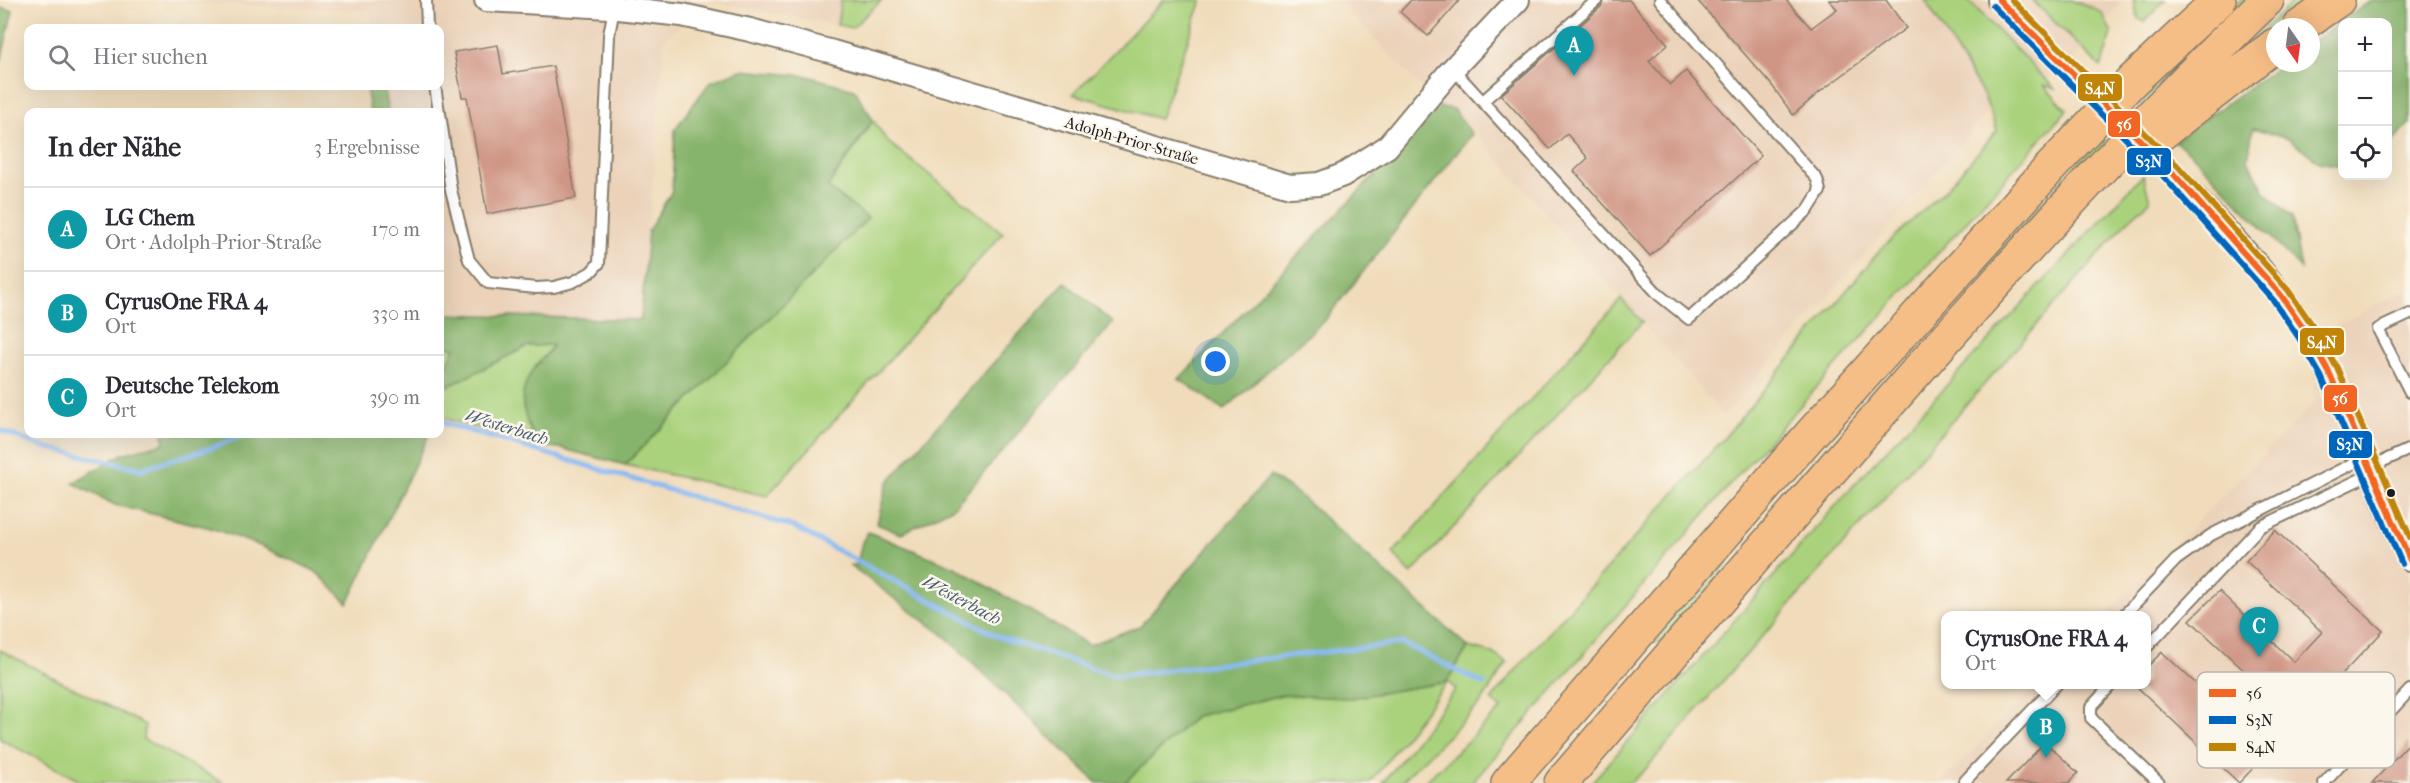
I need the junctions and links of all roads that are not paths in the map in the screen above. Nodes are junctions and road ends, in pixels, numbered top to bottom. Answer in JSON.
{"nodes":[{"id":1,"x":426,"y":0,"type":"edge"},
{"id":2,"x":486,"y":0,"type":"edge"},
{"id":3,"x":1518,"y":0,"type":"edge"},
{"id":4,"x":1597,"y":0,"type":"edge"},
{"id":5,"x":1660,"y":0,"type":"edge"},
{"id":6,"x":1999,"y":0,"type":"edge"},
{"id":7,"x":2199,"y":0,"type":"edge"},
{"id":8,"x":2219,"y":0,"type":"edge"},
{"id":9,"x":2267,"y":0,"type":"edge"},
{"id":10,"x":2338,"y":0,"type":"edge"},
{"id":11,"x":682,"y":7,"type":"edge"},
{"id":12,"x":614,"y":8,"type":"junction"},
{"id":13,"x":2312,"y":18,"type":"edge"},
{"id":14,"x":426,"y":24,"type":"edge"},
{"id":15,"x":2266,"y":52,"type":"edge"},
{"id":16,"x":1453,"y":69,"type":"junction"},
{"id":17,"x":2132,"y":81,"type":"junction"},
{"id":18,"x":436,"y":90,"type":"edge"},
{"id":19,"x":1483,"y":101,"type":"junction"},
{"id":20,"x":439,"y":108,"type":"edge"},
{"id":21,"x":444,"y":139,"type":"edge"},
{"id":22,"x":2022,"y":253,"type":"junction"},
{"id":23,"x":2410,"y":314,"type":"edge"},
{"id":24,"x":2410,"y":392,"type":"edge"},
{"id":25,"x":2410,"y":449,"type":"edge"},
{"id":26,"x":2370,"y":466,"type":"junction"},
{"id":27,"x":2410,"y":560,"type":"edge"},
{"id":28,"x":2127,"y":611,"type":"edge"},
{"id":29,"x":2151,"y":643,"type":"edge"},
{"id":30,"x":2052,"y":689,"type":"edge"},
{"id":31,"x":2107,"y":689,"type":"edge"},
{"id":32,"x":2410,"y":690,"type":"edge"},
{"id":33,"x":2395,"y":706,"type":"edge"},
{"id":34,"x":2338,"y":768,"type":"edge"},
{"id":35,"x":1965,"y":781,"type":"dead end"},
{"id":36,"x":1508,"y":783,"type":"edge"},
{"id":37,"x":1561,"y":783,"type":"edge"},
{"id":38,"x":2158,"y":783,"type":"edge"},
{"id":39,"x":2324,"y":783,"type":"edge"}],
"edges":[{"from":1,"to":14,"type":"lane"},
{"from":2,"to":12,"type":"street","name":"Adolph-Prior-Straße"},
{"from":3,"to":16,"type":"street","name":"Adolph-Prior-Straße"},
{"from":4,"to":19,"type":"lane"},
{"from":5,"to":19,"type":"lane"},
{"from":6,"to":26,"type":"street","bridge":true},
{"from":7,"to":17,"type":"highway"},
{"from":8,"to":17,"type":"highway"},
{"from":9,"to":22,"type":"highway"},
{"from":10,"to":13,"type":"highway"},
{"from":11,"to":12,"type":"street","name":"Adolph-Prior-Straße"},
{"from":11,"to":16,"type":"street","name":"Adolph-Prior-Straße"},
{"from":12,"to":21,"type":"lane"},
{"from":15,"to":22,"type":"highway"},
{"from":16,"to":19,"type":"lane"},
{"from":17,"to":36,"type":"highway"},
{"from":18,"to":20,"type":"lane"},
{"from":22,"to":37,"type":"highway"},
{"from":23,"to":24,"type":"lane"},
{"from":25,"to":26,"type":"lane"},
{"from":26,"to":27,"type":"street"},
{"from":26,"to":28,"type":"lane"},
{"from":26,"to":29,"type":"lane"},
{"from":30,"to":35,"type":"lane"},
{"from":31,"to":38,"type":"lane"},
{"from":32,"to":33,"type":"lane"},
{"from":34,"to":39,"type":"lane"}]}
